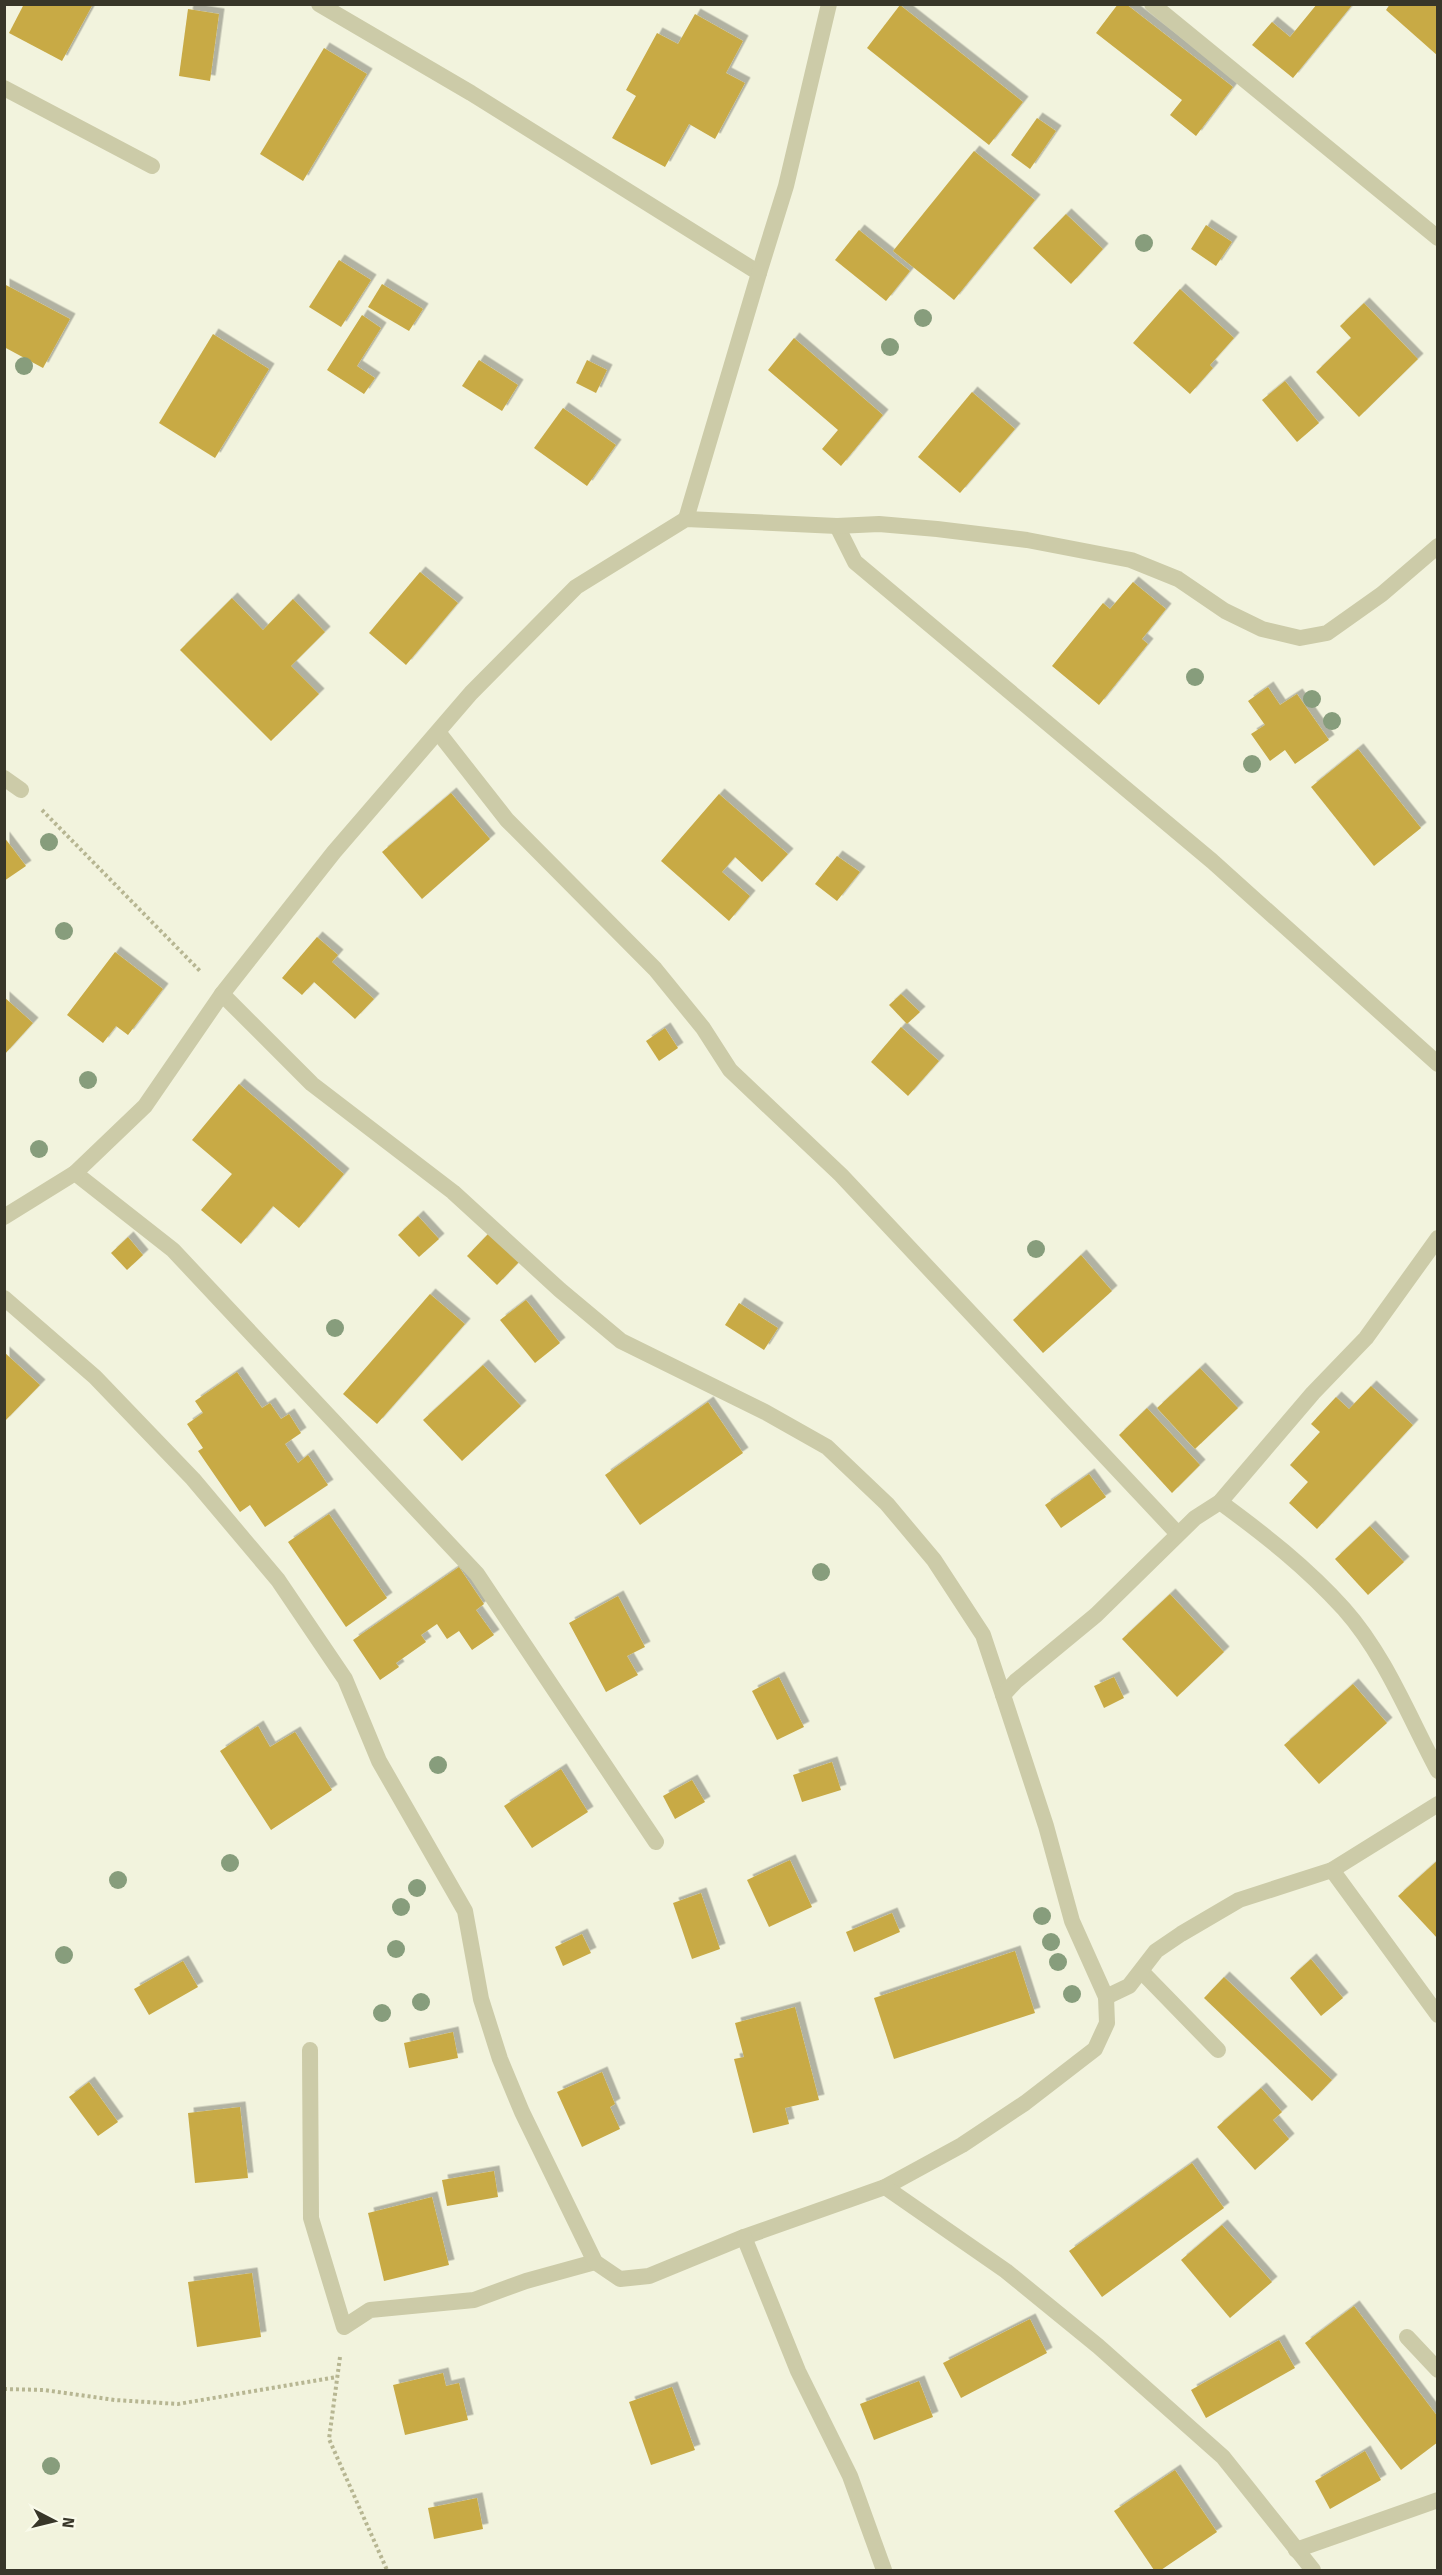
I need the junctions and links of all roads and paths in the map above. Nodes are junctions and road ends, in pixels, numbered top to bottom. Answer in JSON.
{"nodes":[{"id":1,"x":319,"y":4,"type":"edge"},
{"id":2,"x":829,"y":4,"type":"edge"},
{"id":3,"x":1152,"y":4,"type":"edge"},
{"id":4,"x":4,"y":88,"type":"edge"},
{"id":5,"x":152,"y":166,"type":"dead end"},
{"id":6,"x":1437,"y":238,"type":"edge"},
{"id":7,"x":759,"y":273,"type":"junction"},
{"id":8,"x":686,"y":519,"type":"junction"},
{"id":9,"x":837,"y":526,"type":"junction"},
{"id":10,"x":1437,"y":546,"type":"edge"},
{"id":11,"x":438,"y":732,"type":"junction"},
{"id":12,"x":4,"y":778,"type":"edge"},
{"id":13,"x":21,"y":790,"type":"joint"},
{"id":14,"x":222,"y":994,"type":"junction"},
{"id":15,"x":1437,"y":1064,"type":"edge"},
{"id":16,"x":75,"y":1173,"type":"junction"},
{"id":17,"x":4,"y":1217,"type":"edge"},
{"id":18,"x":1437,"y":1238,"type":"edge"},
{"id":19,"x":4,"y":1298,"type":"edge"},
{"id":20,"x":1220,"y":1502,"type":"junction"},
{"id":21,"x":1178,"y":1534,"type":"junction"},
{"id":22,"x":1003,"y":1695,"type":"junction"},
{"id":23,"x":1437,"y":1771,"type":"edge"},
{"id":24,"x":1437,"y":1804,"type":"edge"},
{"id":25,"x":656,"y":1842,"type":"dead end"},
{"id":26,"x":1332,"y":1870,"type":"junction"},
{"id":27,"x":1142,"y":1972,"type":"junction"},
{"id":28,"x":1106,"y":1997,"type":"junction"},
{"id":29,"x":1437,"y":2015,"type":"edge"},
{"id":30,"x":310,"y":2050,"type":"dead end"},
{"id":31,"x":1218,"y":2050,"type":"dead end"},
{"id":32,"x":885,"y":2187,"type":"junction"},
{"id":33,"x":744,"y":2237,"type":"junction"},
{"id":34,"x":595,"y":2262,"type":"junction"},
{"id":35,"x":344,"y":2327,"type":"junction"},
{"id":36,"x":1407,"y":2337,"type":"dead end"},
{"id":37,"x":1437,"y":2370,"type":"edge"},
{"id":38,"x":337,"y":2377,"type":"junction"},
{"id":39,"x":4,"y":2389,"type":"edge"},
{"id":40,"x":1437,"y":2500,"type":"edge"},
{"id":41,"x":1296,"y":2550,"type":"junction"},
{"id":42,"x":387,"y":2571,"type":"edge"},
{"id":43,"x":884,"y":2571,"type":"edge"},
{"id":44,"x":1312,"y":2571,"type":"edge"}],
"edges":[{"from":1,"to":7,"type":"street"},
{"from":2,"to":7,"type":"street"},
{"from":3,"to":6,"type":"street"},
{"from":4,"to":5,"type":"street"},
{"from":7,"to":8,"type":"street"},
{"from":8,"to":9,"type":"street"},
{"from":8,"to":11,"type":"street"},
{"from":9,"to":10,"type":"street"},
{"from":9,"to":15,"type":"street"},
{"from":11,"to":14,"type":"street"},
{"from":11,"to":21,"type":"street"},
{"from":12,"to":13,"type":"street"},
{"from":13,"to":14,"type":"path"},
{"from":14,"to":16,"type":"street"},
{"from":14,"to":22,"type":"street"},
{"from":16,"to":17,"type":"street"},
{"from":16,"to":25,"type":"street"},
{"from":18,"to":20,"type":"street"},
{"from":19,"to":34,"type":"street"},
{"from":20,"to":21,"type":"street"},
{"from":20,"to":23,"type":"street"},
{"from":21,"to":22,"type":"street"},
{"from":22,"to":28,"type":"street"},
{"from":24,"to":26,"type":"street"},
{"from":26,"to":27,"type":"street"},
{"from":26,"to":29,"type":"street"},
{"from":27,"to":28,"type":"street"},
{"from":27,"to":31,"type":"street"},
{"from":28,"to":32,"type":"street"},
{"from":30,"to":35,"type":"street"},
{"from":32,"to":33,"type":"street"},
{"from":32,"to":41,"type":"street"},
{"from":33,"to":34,"type":"street"},
{"from":33,"to":43,"type":"street"},
{"from":34,"to":35,"type":"street"},
{"from":35,"to":38,"type":"path"},
{"from":36,"to":37,"type":"street"},
{"from":38,"to":39,"type":"path"},
{"from":38,"to":42,"type":"path"},
{"from":40,"to":41,"type":"street"},
{"from":41,"to":44,"type":"street"}]}
